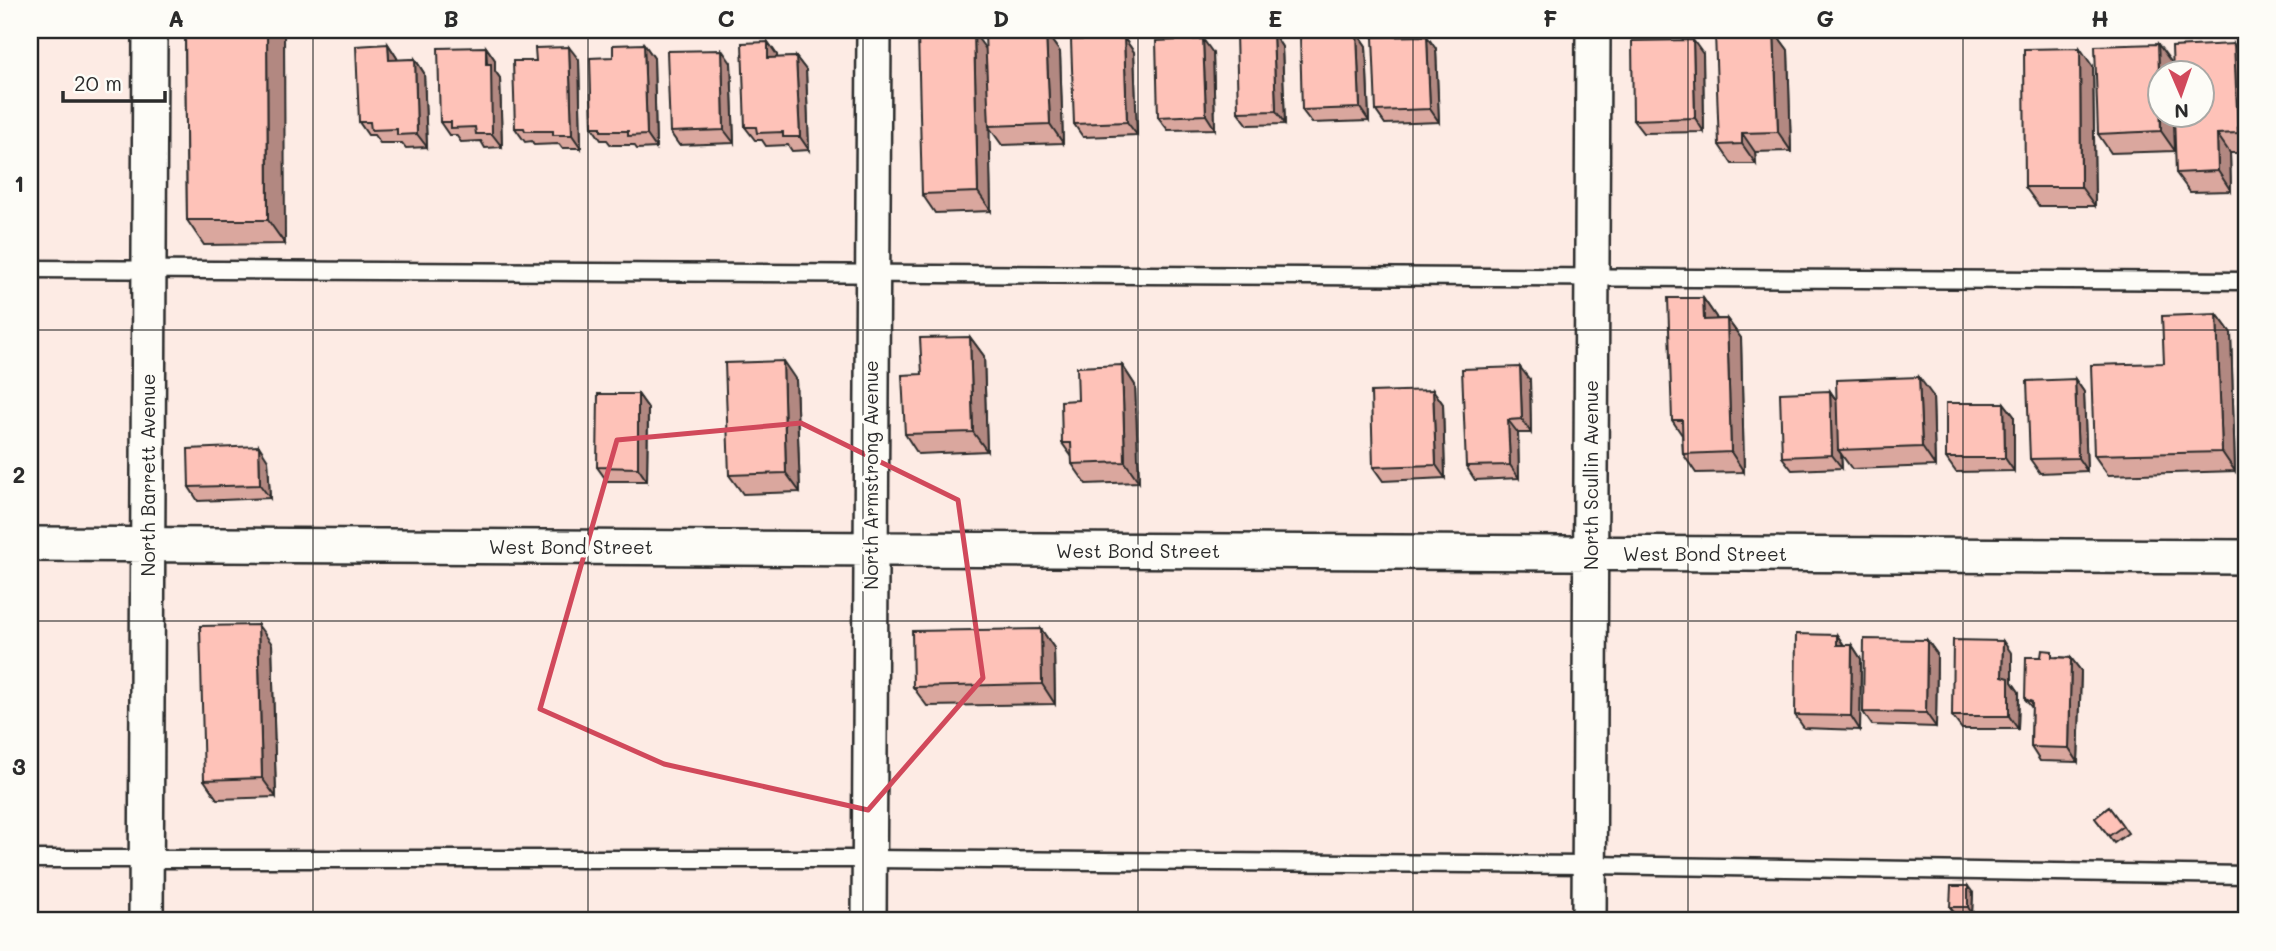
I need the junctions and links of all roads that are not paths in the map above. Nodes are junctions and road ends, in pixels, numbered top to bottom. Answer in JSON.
{"nodes":[{"id":1,"x":150,"y":30,"type":"edge"},
{"id":2,"x":874,"y":30,"type":"edge"},
{"id":3,"x":1593,"y":30,"type":"edge"},
{"id":4,"x":30,"y":269,"type":"edge"},
{"id":5,"x":149,"y":270,"type":"junction"},
{"id":6,"x":873,"y":274,"type":"junction"},
{"id":7,"x":1591,"y":278,"type":"junction"},
{"id":8,"x":2246,"y":281,"type":"edge"},
{"id":9,"x":30,"y":544,"type":"edge"},
{"id":10,"x":148,"y":545,"type":"junction"},
{"id":11,"x":871,"y":549,"type":"junction"},
{"id":12,"x":1590,"y":553,"type":"junction"},
{"id":13,"x":2246,"y":556,"type":"edge"},
{"id":14,"x":30,"y":859,"type":"edge"},
{"id":15,"x":146,"y":859,"type":"junction"},
{"id":16,"x":870,"y":859,"type":"junction"},
{"id":17,"x":1589,"y":865,"type":"junction"},
{"id":18,"x":2246,"y":875,"type":"edge"},
{"id":19,"x":146,"y":921,"type":"edge"},
{"id":20,"x":869,"y":921,"type":"edge"},
{"id":21,"x":1589,"y":921,"type":"edge"}],
"edges":[{"from":1,"to":5,"type":"street","name":"North Barrett Avenue"},
{"from":2,"to":6,"type":"street","name":"North Armstrong Avenue"},
{"from":3,"to":7,"type":"street","name":"North Scullin Avenue"},
{"from":4,"to":5,"type":"lane"},
{"from":5,"to":6,"type":"lane"},
{"from":5,"to":10,"type":"street","name":"North Barrett Avenue"},
{"from":6,"to":7,"type":"lane"},
{"from":6,"to":11,"type":"street","name":"North Armstrong Avenue"},
{"from":7,"to":8,"type":"lane"},
{"from":7,"to":12,"type":"street","name":"North Scullin Avenue"},
{"from":9,"to":10,"type":"street","name":"West Bond Street"},
{"from":10,"to":11,"type":"street","name":"West Bond Street"},
{"from":10,"to":15,"type":"street","name":"North Barrett Avenue"},
{"from":11,"to":12,"type":"street","name":"West Bond Street"},
{"from":11,"to":16,"type":"street","name":"North Armstrong Avenue"},
{"from":12,"to":13,"type":"street","name":"West Bond Street"},
{"from":12,"to":17,"type":"street","name":"North Scullin Avenue"},
{"from":14,"to":15,"type":"lane"},
{"from":15,"to":16,"type":"lane"},
{"from":15,"to":19,"type":"street","name":"North Barrett Avenue"},
{"from":16,"to":17,"type":"lane"},
{"from":16,"to":20,"type":"street","name":"North Armstrong Avenue"},
{"from":17,"to":18,"type":"lane"},
{"from":17,"to":21,"type":"street","name":"North Scullin Avenue"}]}
